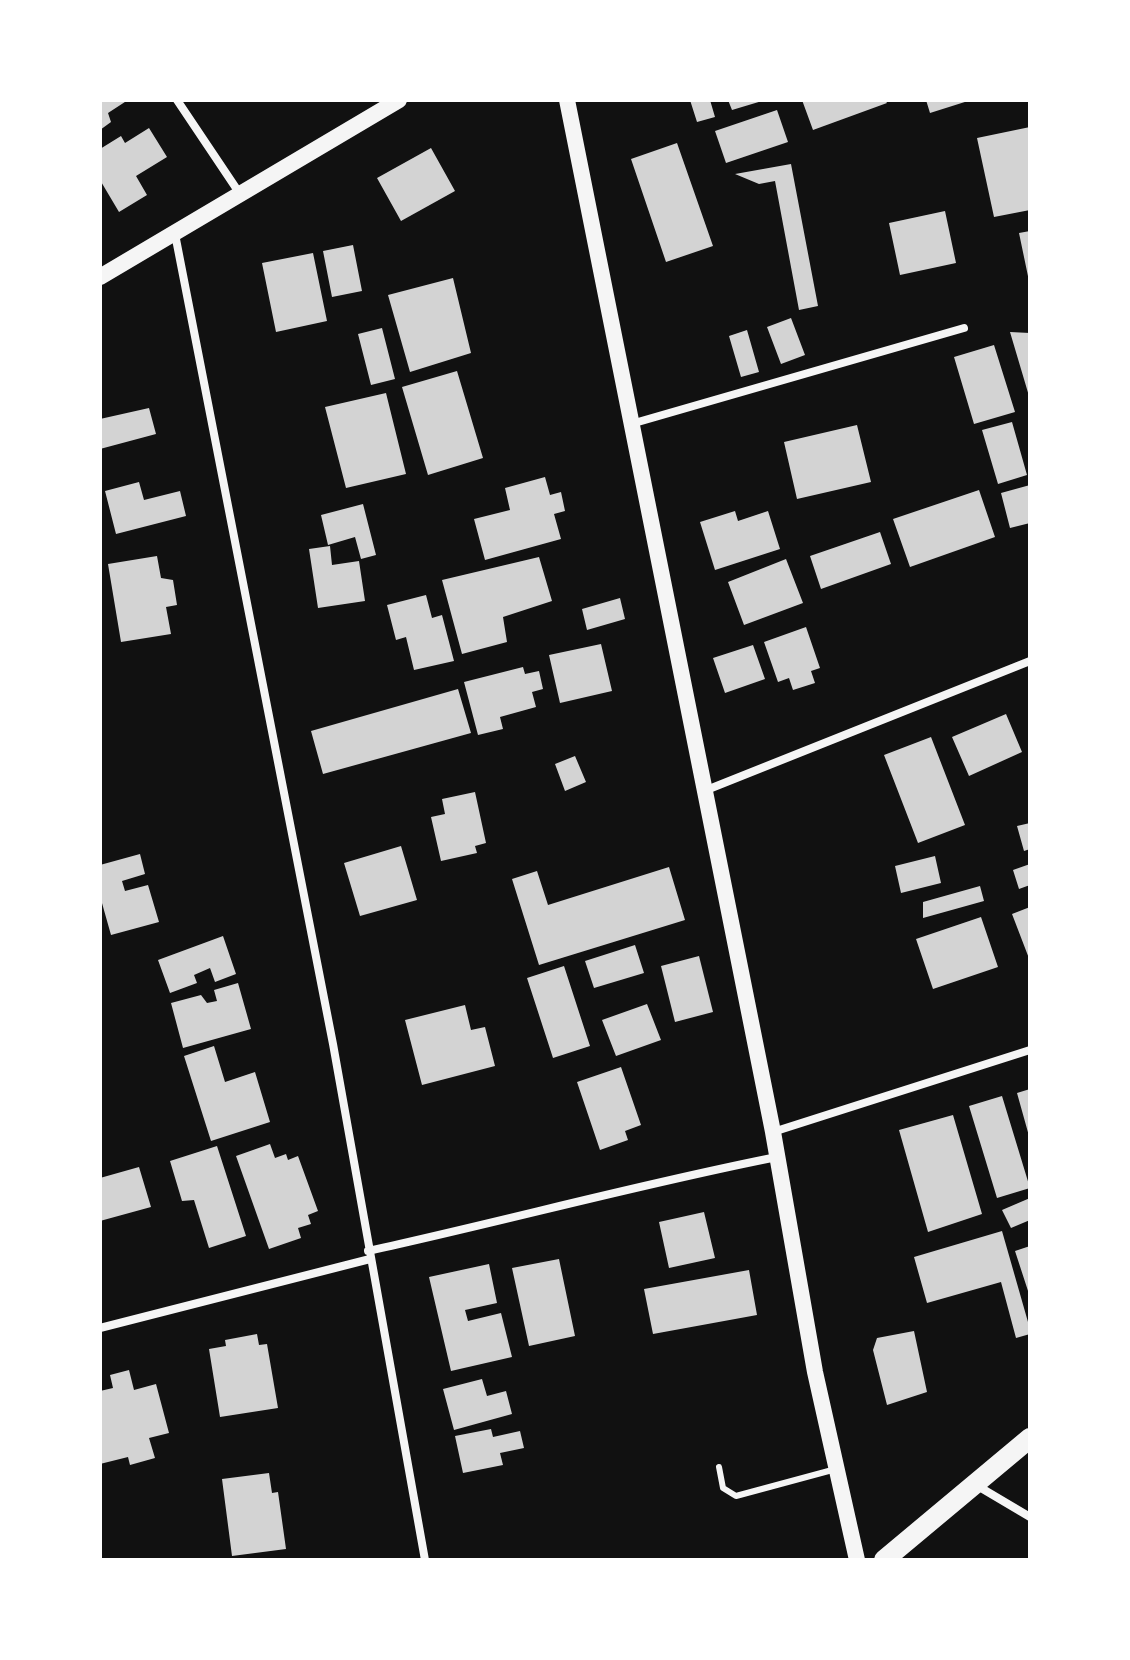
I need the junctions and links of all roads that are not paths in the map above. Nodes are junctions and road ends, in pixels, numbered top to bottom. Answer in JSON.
{"nodes":[{"id":1,"x":177,"y":100,"type":"edge"},
{"id":2,"x":399,"y":100,"type":"edge"},
{"id":3,"x":567,"y":100,"type":"edge"},
{"id":4,"x":240,"y":194,"type":"junction"},
{"id":5,"x":175,"y":233,"type":"junction"},
{"id":6,"x":100,"y":277,"type":"edge"},
{"id":7,"x":964,"y":328,"type":"dead end"},
{"id":8,"x":631,"y":424,"type":"junction"},
{"id":9,"x":1030,"y":661,"type":"edge"},
{"id":10,"x":703,"y":792,"type":"junction"},
{"id":11,"x":1030,"y":1050,"type":"edge"},
{"id":12,"x":773,"y":1132,"type":"junction"},
{"id":13,"x":778,"y":1157,"type":"junction"},
{"id":14,"x":369,"y":1255,"type":"junction"},
{"id":15,"x":100,"y":1328,"type":"edge"},
{"id":16,"x":1030,"y":1438,"type":"edge"},
{"id":17,"x":719,"y":1467,"type":"dead end"},
{"id":18,"x":836,"y":1469,"type":"junction"},
{"id":19,"x":974,"y":1484,"type":"junction"},
{"id":20,"x":1030,"y":1517,"type":"edge"},
{"id":21,"x":425,"y":1560,"type":"edge"},
{"id":22,"x":857,"y":1560,"type":"edge"},
{"id":23,"x":884,"y":1560,"type":"edge"}],
"edges":[{"from":1,"to":4,"type":"street"},
{"from":2,"to":4,"type":"main road"},
{"from":3,"to":8,"type":"main road"},
{"from":4,"to":5,"type":"main road"},
{"from":5,"to":6,"type":"main road"},
{"from":5,"to":14,"type":"street"},
{"from":7,"to":8,"type":"street"},
{"from":8,"to":10,"type":"main road"},
{"from":9,"to":10,"type":"street"},
{"from":10,"to":12,"type":"main road"},
{"from":11,"to":12,"type":"street"},
{"from":12,"to":13,"type":"main road"},
{"from":13,"to":14,"type":"street"},
{"from":13,"to":18,"type":"main road"},
{"from":14,"to":15,"type":"street"},
{"from":14,"to":21,"type":"street"},
{"from":16,"to":19,"type":"main road"},
{"from":17,"to":18,"type":"lane"},
{"from":18,"to":22,"type":"main road"},
{"from":19,"to":20,"type":"street"},
{"from":19,"to":23,"type":"main road"}]}
